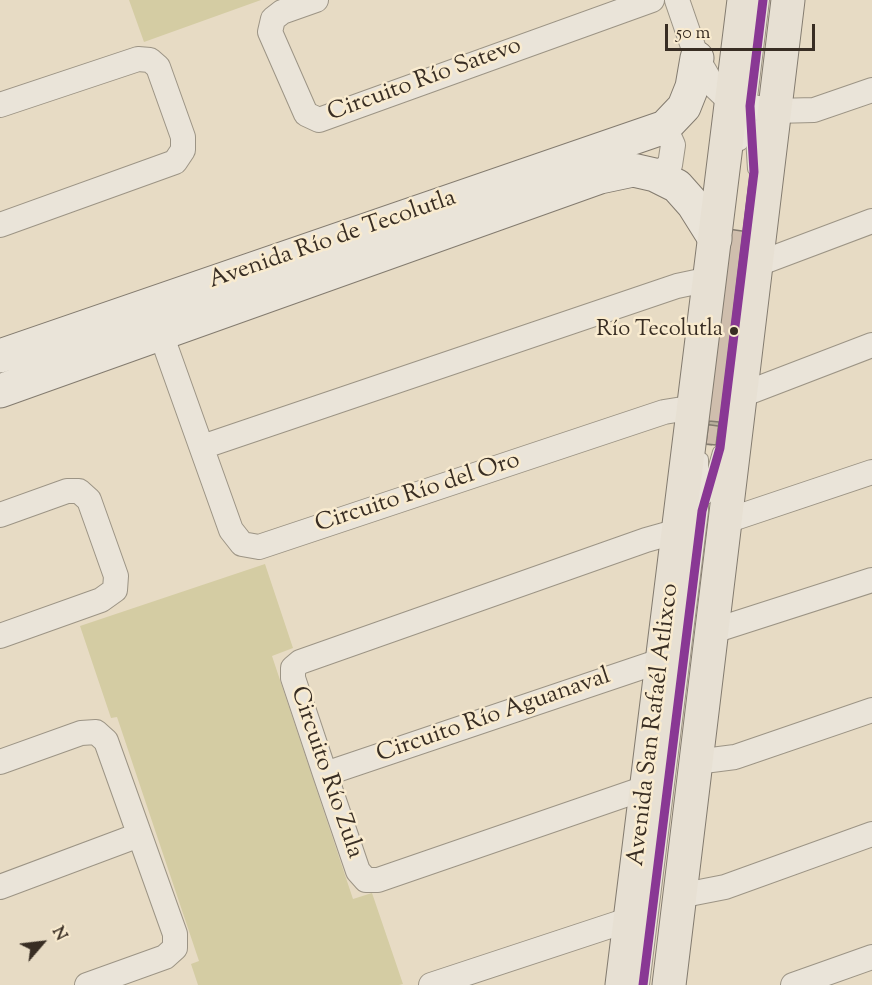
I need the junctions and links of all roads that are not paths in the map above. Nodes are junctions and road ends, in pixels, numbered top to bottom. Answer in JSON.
{"nodes":[{"id":1,"x":316,"y":0,"type":"edge"},
{"id":2,"x":652,"y":0,"type":"edge"},
{"id":3,"x":677,"y":0,"type":"edge"},
{"id":4,"x":744,"y":0,"type":"edge"},
{"id":5,"x":763,"y":0,"type":"edge"},
{"id":6,"x":788,"y":0,"type":"edge"},
{"id":7,"x":697,"y":58,"type":"junction"},
{"id":8,"x":872,"y":90,"type":"edge"},
{"id":9,"x":0,"y":105,"type":"edge"},
{"id":10,"x":752,"y":107,"type":"junction"},
{"id":11,"x":665,"y":127,"type":"junction"},
{"id":12,"x":655,"y":175,"type":"junction"},
{"id":13,"x":872,"y":221,"type":"edge"},
{"id":14,"x":0,"y":225,"type":"edge"},
{"id":15,"x":715,"y":239,"type":"junction"},
{"id":16,"x":755,"y":265,"type":"junction"},
{"id":17,"x":710,"y":279,"type":"junction"},
{"id":18,"x":161,"y":334,"type":"junction"},
{"id":19,"x":872,"y":345,"type":"edge"},
{"id":20,"x":0,"y":356,"type":"edge"},
{"id":21,"x":0,"y":391,"type":"edge"},
{"id":22,"x":739,"y":396,"type":"junction"},
{"id":23,"x":694,"y":407,"type":"junction"},
{"id":24,"x":202,"y":447,"type":"junction"},
{"id":25,"x":872,"y":472,"type":"edge"},
{"id":26,"x":0,"y":515,"type":"edge"},
{"id":27,"x":701,"y":521,"type":"junction"},
{"id":28,"x":872,"y":579,"type":"edge"},
{"id":29,"x":710,"y":632,"type":"junction"},
{"id":30,"x":0,"y":636,"type":"edge"},
{"id":31,"x":663,"y":660,"type":"junction"},
{"id":32,"x":872,"y":710,"type":"edge"},
{"id":33,"x":0,"y":762,"type":"edge"},
{"id":34,"x":696,"y":762,"type":"junction"},
{"id":35,"x":325,"y":774,"type":"junction"},
{"id":36,"x":648,"y":787,"type":"junction"},
{"id":37,"x":872,"y":834,"type":"edge"},
{"id":38,"x":139,"y":835,"type":"junction"},
{"id":39,"x":0,"y":887,"type":"edge"},
{"id":40,"x":679,"y":896,"type":"junction"},
{"id":41,"x":631,"y":919,"type":"junction"},
{"id":42,"x":872,"y":957,"type":"edge"},
{"id":43,"x":87,"y":985,"type":"edge"},
{"id":44,"x":431,"y":985,"type":"edge"},
{"id":45,"x":622,"y":985,"type":"edge"},
{"id":46,"x":643,"y":985,"type":"edge"},
{"id":47,"x":669,"y":985,"type":"edge"},
{"id":48,"x":793,"y":985,"type":"edge"}],
"edges":[{"from":1,"to":2,"type":"street","name":"Circuito Río Satevo"},
{"from":3,"to":7,"type":"street"},
{"from":4,"to":10,"type":"main road","name":"Avenida San Rafaél Atlixco"},
{"from":5,"to":10,"type":"lane"},
{"from":6,"to":10,"type":"main road","name":"Avenida San Rafaél Atlixco"},
{"from":7,"to":10,"type":"street"},
{"from":7,"to":11,"type":"street","name":"Avenida Río de Tecolutla"},
{"from":8,"to":10,"type":"street"},
{"from":9,"to":14,"type":"street"},
{"from":10,"to":15,"type":"main road","name":"Avenida San Rafaél Atlixco"},
{"from":10,"to":16,"type":"main road","name":"Avenida San Rafaél Atlixco"},
{"from":10,"to":27,"type":"lane"},
{"from":10,"to":27,"type":"lane"},
{"from":11,"to":12,"type":"street"},
{"from":11,"to":20,"type":"street","name":"Avenida Río de Tecolutla"},
{"from":12,"to":15,"type":"street","name":"Avenida Río de Tecolutla"},
{"from":12,"to":18,"type":"street","name":"Avenida Río de Tecolutla"},
{"from":13,"to":16,"type":"street"},
{"from":15,"to":17,"type":"main road","name":"Avenida San Rafaél Atlixco"},
{"from":16,"to":22,"type":"main road","name":"Avenida San Rafaél Atlixco"},
{"from":17,"to":23,"type":"main road","name":"Avenida San Rafaél Atlixco"},
{"from":17,"to":24,"type":"street"},
{"from":18,"to":21,"type":"street","name":"Avenida Río de Tecolutla"},
{"from":18,"to":24,"type":"street","name":"Circuito Río del Oro"},
{"from":19,"to":22,"type":"street"},
{"from":22,"to":27,"type":"main road","name":"Avenida San Rafaél Atlixco"},
{"from":23,"to":24,"type":"street","name":"Circuito Río del Oro"},
{"from":23,"to":27,"type":"main road","name":"Avenida San Rafaél Atlixco"},
{"from":25,"to":27,"type":"street","name":"Circuito Río Zula"},
{"from":26,"to":30,"type":"street"},
{"from":27,"to":29,"type":"main road","name":"Avenida San Rafaél Atlixco"},
{"from":27,"to":31,"type":"main road","name":"Avenida San Rafaél Atlixco"},
{"from":27,"to":35,"type":"street","name":"Circuito Río Zula"},
{"from":27,"to":46,"type":"lane"},
{"from":28,"to":29,"type":"street"},
{"from":29,"to":34,"type":"main road","name":"Avenida San Rafaél Atlixco"},
{"from":31,"to":35,"type":"street","name":"Circuito Río Aguanaval"},
{"from":31,"to":36,"type":"main road","name":"Avenida San Rafaél Atlixco"},
{"from":32,"to":34,"type":"street"},
{"from":33,"to":38,"type":"street"},
{"from":34,"to":40,"type":"main road","name":"Avenida San Rafaél Atlixco"},
{"from":35,"to":36,"type":"street","name":"Circuito Río Zula"},
{"from":36,"to":41,"type":"main road","name":"Avenida San Rafaél Atlixco"},
{"from":37,"to":40,"type":"street"},
{"from":38,"to":39,"type":"street"},
{"from":38,"to":43,"type":"street"},
{"from":40,"to":47,"type":"main road","name":"Avenida San Rafaél Atlixco"},
{"from":41,"to":44,"type":"street"},
{"from":41,"to":45,"type":"main road","name":"Avenida San Rafaél Atlixco"},
{"from":42,"to":48,"type":"street"}]}
